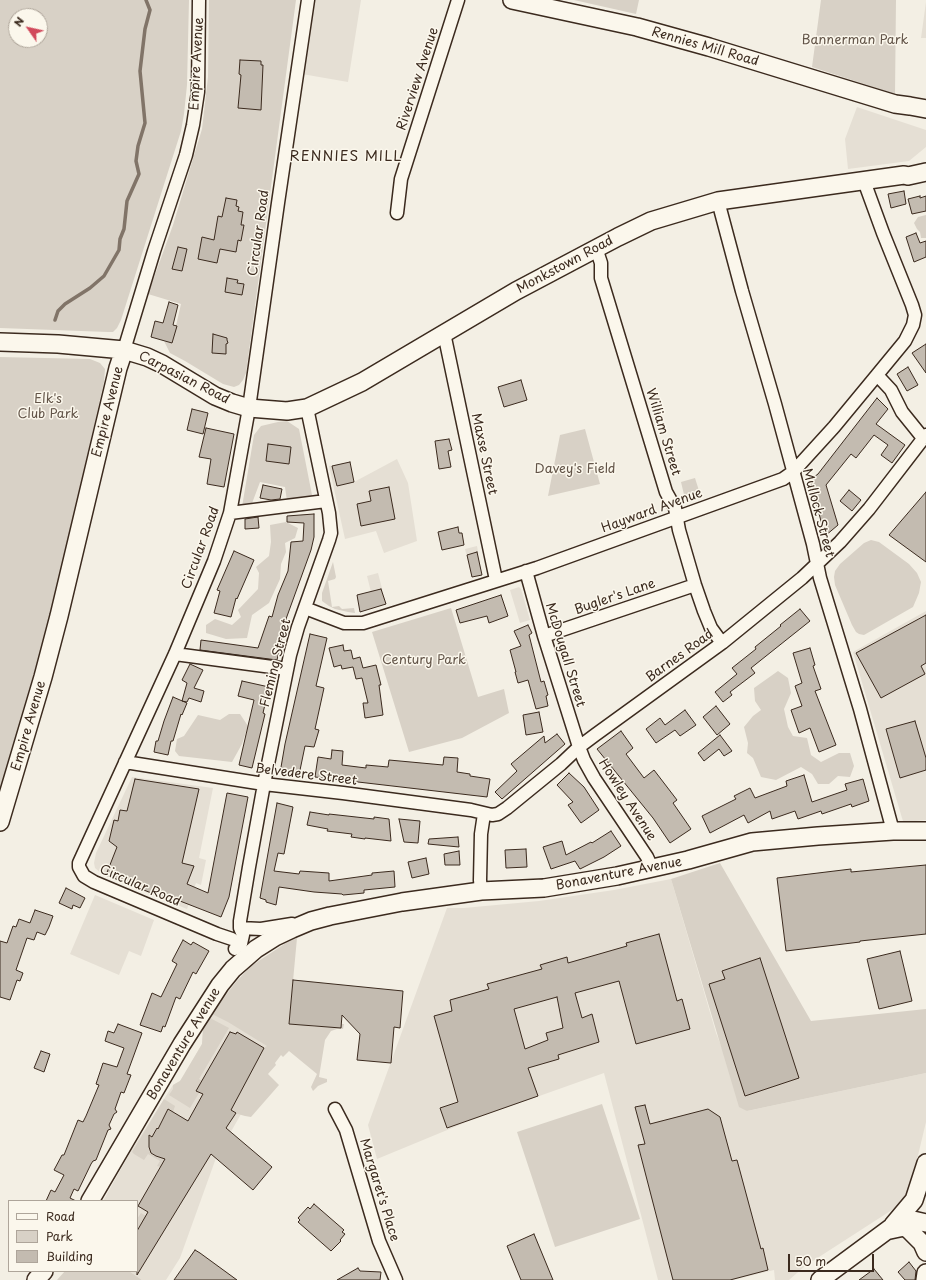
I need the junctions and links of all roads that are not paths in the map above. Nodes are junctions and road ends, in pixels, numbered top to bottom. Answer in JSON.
{"nodes":[{"id":1,"x":199,"y":0,"type":"edge"},
{"id":2,"x":308,"y":0,"type":"edge"},
{"id":3,"x":458,"y":0,"type":"edge"},
{"id":4,"x":512,"y":0,"type":"edge"},
{"id":5,"x":895,"y":104,"type":"junction"},
{"id":6,"x":926,"y":109,"type":"edge"},
{"id":7,"x":926,"y":119,"type":"edge"},
{"id":8,"x":926,"y":159,"type":"edge"},
{"id":9,"x":926,"y":172,"type":"edge"},
{"id":10,"x":904,"y":175,"type":"junction"},
{"id":11,"x":864,"y":181,"type":"junction"},
{"id":12,"x":718,"y":201,"type":"junction"},
{"id":13,"x":397,"y":213,"type":"dead end"},
{"id":14,"x":596,"y":248,"type":"junction"},
{"id":15,"x":444,"y":333,"type":"junction"},
{"id":16,"x":0,"y":342,"type":"edge"},
{"id":17,"x":124,"y":350,"type":"junction"},
{"id":18,"x":877,"y":375,"type":"junction"},
{"id":19,"x":249,"y":408,"type":"junction"},
{"id":20,"x":307,"y":408,"type":"junction"},
{"id":21,"x":925,"y":437,"type":"edge"},
{"id":22,"x":793,"y":472,"type":"junction"},
{"id":23,"x":326,"y":501,"type":"junction"},
{"id":24,"x":230,"y":513,"type":"junction"},
{"id":25,"x":677,"y":517,"type":"junction"},
{"id":26,"x":817,"y":564,"type":"junction"},
{"id":27,"x":526,"y":571,"type":"junction"},
{"id":28,"x":496,"y":580,"type":"junction"},
{"id":29,"x":695,"y":585,"type":"junction"},
{"id":30,"x":305,"y":608,"type":"junction"},
{"id":31,"x":544,"y":636,"type":"junction"},
{"id":32,"x":722,"y":643,"type":"junction"},
{"id":33,"x":175,"y":654,"type":"junction"},
{"id":34,"x":287,"y":669,"type":"junction"},
{"id":35,"x":579,"y":747,"type":"junction"},
{"id":36,"x":125,"y":762,"type":"junction"},
{"id":37,"x":264,"y":784,"type":"junction"},
{"id":38,"x":484,"y":814,"type":"junction"},
{"id":39,"x":0,"y":822,"type":"edge"},
{"id":40,"x":893,"y":831,"type":"junction"},
{"id":41,"x":926,"y":831,"type":"edge"},
{"id":42,"x":652,"y":868,"type":"junction"},
{"id":43,"x":481,"y":891,"type":"junction"},
{"id":44,"x":311,"y":921,"type":"junction"},
{"id":45,"x":240,"y":928,"type":"junction"},
{"id":46,"x":234,"y":944,"type":"junction"},
{"id":47,"x":233,"y":969,"type":"junction"},
{"id":48,"x":335,"y":1109,"type":"dead end"},
{"id":49,"x":926,"y":1163,"type":"edge"},
{"id":50,"x":91,"y":1200,"type":"edge"},
{"id":51,"x":926,"y":1223,"type":"edge"},
{"id":52,"x":889,"y":1228,"type":"junction"},
{"id":53,"x":926,"y":1252,"type":"edge"},
{"id":54,"x":43,"y":1272,"type":"edge"},
{"id":55,"x":926,"y":1273,"type":"edge"},
{"id":56,"x":36,"y":1280,"type":"edge"},
{"id":57,"x":396,"y":1280,"type":"edge"},
{"id":58,"x":820,"y":1280,"type":"edge"},
{"id":59,"x":925,"y":1280,"type":"edge"}],
"edges":[{"from":1,"to":17,"type":"street","name":"Empire Avenue"},
{"from":2,"to":19,"type":"street","name":"Circular Road"},
{"from":3,"to":13,"type":"street","name":"Riverview Avenue"},
{"from":4,"to":5,"type":"street","name":"Rennies Mill Road"},
{"from":5,"to":6,"type":"street","name":"Rennies Mill Road"},
{"from":5,"to":7,"type":"street","name":"Rennies Mill Road"},
{"from":8,"to":10,"type":"street","name":"Monkstown Road"},
{"from":9,"to":10,"type":"street","name":"Monkstown Road"},
{"from":10,"to":11,"type":"street","name":"Monkstown Road"},
{"from":11,"to":12,"type":"street","name":"Monkstown Road"},
{"from":11,"to":18,"type":"street","name":"Hayward Avenue"},
{"from":12,"to":14,"type":"street","name":"Monkstown Road"},
{"from":12,"to":22,"type":"street","name":"Mullock Street"},
{"from":14,"to":15,"type":"street","name":"Monkstown Road"},
{"from":14,"to":25,"type":"street","name":"William Street"},
{"from":15,"to":20,"type":"street","name":"Monkstown Road"},
{"from":15,"to":28,"type":"street","name":"Maxse Street"},
{"from":16,"to":17,"type":"street","name":"Carpasian Road"},
{"from":17,"to":19,"type":"street","name":"Carpasian Road"},
{"from":17,"to":39,"type":"street","name":"Empire Avenue"},
{"from":18,"to":21,"type":"street"},
{"from":18,"to":22,"type":"street","name":"Hayward Avenue"},
{"from":19,"to":20,"type":"street","name":"Monkstown Road"},
{"from":19,"to":24,"type":"street","name":"Circular Road"},
{"from":20,"to":23,"type":"street","name":"Fleming Street"},
{"from":21,"to":26,"type":"street","name":"Barnes Road"},
{"from":22,"to":25,"type":"street","name":"Hayward Avenue"},
{"from":22,"to":26,"type":"street","name":"Mullock Street"},
{"from":23,"to":24,"type":"street"},
{"from":23,"to":30,"type":"street","name":"Fleming Street"},
{"from":24,"to":33,"type":"street","name":"Circular Road"},
{"from":25,"to":27,"type":"street","name":"Hayward Avenue"},
{"from":25,"to":29,"type":"street","name":"William Street"},
{"from":26,"to":32,"type":"street","name":"Barnes Road"},
{"from":26,"to":40,"type":"street","name":"Mullock Street"},
{"from":27,"to":28,"type":"street","name":"Hayward Avenue"},
{"from":27,"to":31,"type":"street","name":"McDougall Street"},
{"from":28,"to":30,"type":"street","name":"Hayward Avenue"},
{"from":29,"to":31,"type":"street","name":"Bugler's Lane"},
{"from":29,"to":32,"type":"street","name":"William Street"},
{"from":30,"to":34,"type":"street","name":"Fleming Street"},
{"from":31,"to":35,"type":"street","name":"McDougall Street"},
{"from":32,"to":35,"type":"street","name":"Barnes Road"},
{"from":33,"to":34,"type":"street"},
{"from":33,"to":36,"type":"street","name":"Circular Road"},
{"from":34,"to":37,"type":"street","name":"Fleming Street"},
{"from":35,"to":38,"type":"street","name":"Barnes Road"},
{"from":35,"to":42,"type":"street","name":"Howley Avenue"},
{"from":36,"to":37,"type":"street","name":"Belvedere Street"},
{"from":36,"to":46,"type":"street","name":"Circular Road"},
{"from":37,"to":38,"type":"street","name":"Belvedere Street"},
{"from":37,"to":45,"type":"street","name":"Fleming Street"},
{"from":38,"to":43,"type":"street"},
{"from":40,"to":41,"type":"street","name":"Bonaventure Avenue"},
{"from":40,"to":42,"type":"street","name":"Bonaventure Avenue"},
{"from":42,"to":43,"type":"street","name":"Bonaventure Avenue"},
{"from":43,"to":44,"type":"street","name":"Bonaventure Avenue"},
{"from":44,"to":45,"type":"street","name":"Bonaventure Avenue"},
{"from":44,"to":47,"type":"street","name":"Bonaventure Avenue"},
{"from":45,"to":46,"type":"street","name":"Fleming Street"},
{"from":46,"to":47,"type":"street"},
{"from":47,"to":50,"type":"street","name":"Bonaventure Avenue"},
{"from":48,"to":57,"type":"street","name":"Margaret's Place"},
{"from":49,"to":52,"type":"street"},
{"from":51,"to":52,"type":"street"},
{"from":52,"to":53,"type":"street"},
{"from":52,"to":58,"type":"street"},
{"from":54,"to":56,"type":"street"},
{"from":55,"to":59,"type":"street"}]}
